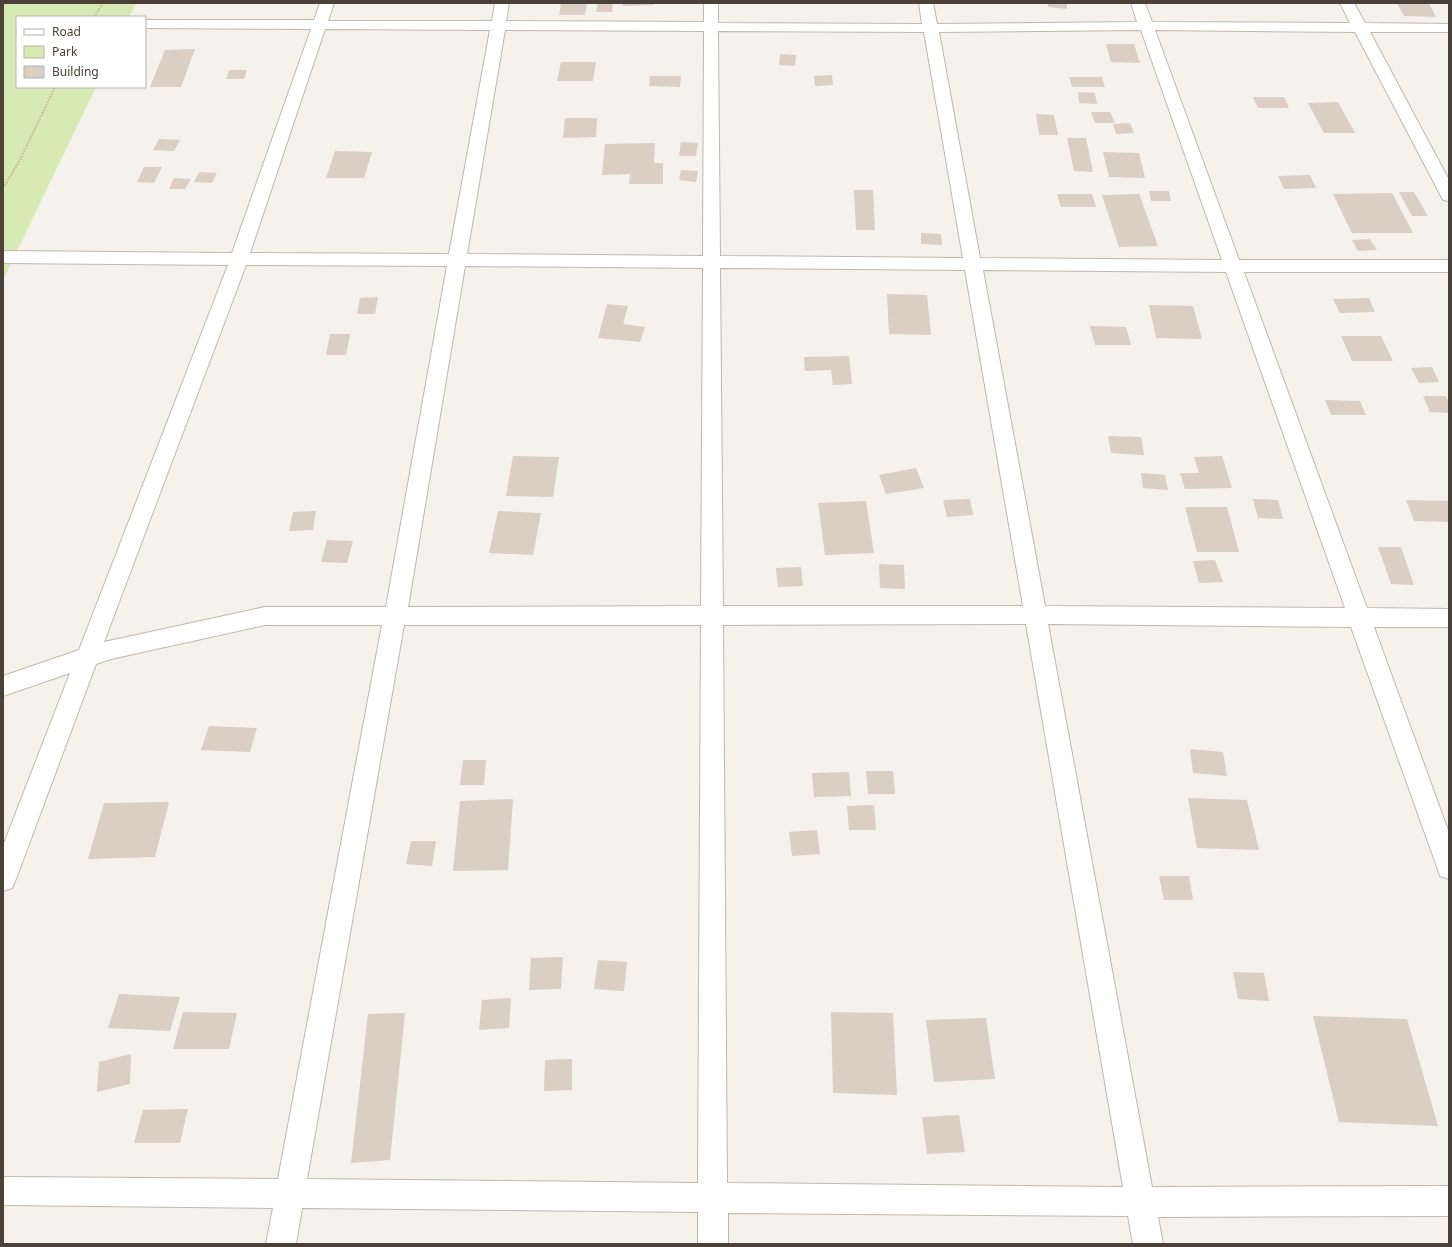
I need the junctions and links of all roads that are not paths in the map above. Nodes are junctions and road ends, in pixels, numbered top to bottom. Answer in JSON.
{"nodes":[{"id":1,"x":327,"y":3,"type":"edge"},
{"id":2,"x":502,"y":3,"type":"edge"},
{"id":3,"x":711,"y":3,"type":"edge"},
{"id":4,"x":926,"y":3,"type":"edge"},
{"id":5,"x":1138,"y":3,"type":"edge"},
{"id":6,"x":1348,"y":3,"type":"edge"},
{"id":7,"x":146,"y":24,"type":"edge"},
{"id":8,"x":321,"y":25,"type":"junction"},
{"id":9,"x":498,"y":25,"type":"junction"},
{"id":10,"x":711,"y":26,"type":"junction"},
{"id":11,"x":1146,"y":26,"type":"junction"},
{"id":12,"x":1361,"y":27,"type":"junction"},
{"id":13,"x":930,"y":28,"type":"junction"},
{"id":14,"x":1449,"y":28,"type":"edge"},
{"id":15,"x":1449,"y":196,"type":"edge"},
{"id":16,"x":3,"y":257,"type":"edge"},
{"id":17,"x":239,"y":258,"type":"junction"},
{"id":18,"x":457,"y":260,"type":"junction"},
{"id":19,"x":711,"y":262,"type":"junction"},
{"id":20,"x":973,"y":264,"type":"junction"},
{"id":21,"x":1232,"y":266,"type":"junction"},
{"id":22,"x":1449,"y":266,"type":"edge"},
{"id":23,"x":712,"y":615,"type":"junction"},
{"id":24,"x":1035,"y":615,"type":"junction"},
{"id":25,"x":395,"y":616,"type":"junction"},
{"id":26,"x":1359,"y":618,"type":"junction"},
{"id":27,"x":1449,"y":618,"type":"edge"},
{"id":28,"x":87,"y":658,"type":"junction"},
{"id":29,"x":3,"y":686,"type":"edge"},
{"id":30,"x":1449,"y":867,"type":"edge"},
{"id":31,"x":3,"y":879,"type":"edge"},
{"id":32,"x":3,"y":1191,"type":"edge"},
{"id":33,"x":290,"y":1194,"type":"junction"},
{"id":34,"x":712,"y":1197,"type":"junction"},
{"id":35,"x":1449,"y":1200,"type":"edge"},
{"id":36,"x":1140,"y":1202,"type":"junction"},
{"id":37,"x":281,"y":1244,"type":"edge"},
{"id":38,"x":712,"y":1244,"type":"edge"},
{"id":39,"x":1148,"y":1244,"type":"edge"}],
"edges":[{"from":1,"to":8,"type":"street"},
{"from":2,"to":9,"type":"street"},
{"from":3,"to":10,"type":"street"},
{"from":4,"to":13,"type":"street"},
{"from":5,"to":11,"type":"street"},
{"from":6,"to":12,"type":"street"},
{"from":7,"to":8,"type":"street"},
{"from":8,"to":9,"type":"street"},
{"from":8,"to":17,"type":"street"},
{"from":9,"to":10,"type":"street"},
{"from":9,"to":18,"type":"street"},
{"from":10,"to":13,"type":"street"},
{"from":10,"to":19,"type":"street"},
{"from":11,"to":12,"type":"street"},
{"from":11,"to":13,"type":"street"},
{"from":11,"to":21,"type":"street"},
{"from":12,"to":14,"type":"street"},
{"from":12,"to":15,"type":"street"},
{"from":13,"to":20,"type":"street"},
{"from":16,"to":17,"type":"street"},
{"from":17,"to":18,"type":"street"},
{"from":17,"to":28,"type":"street"},
{"from":18,"to":19,"type":"street"},
{"from":18,"to":25,"type":"street"},
{"from":19,"to":20,"type":"street"},
{"from":19,"to":23,"type":"street"},
{"from":20,"to":21,"type":"street"},
{"from":20,"to":24,"type":"street"},
{"from":21,"to":22,"type":"street"},
{"from":21,"to":26,"type":"street"},
{"from":23,"to":24,"type":"street"},
{"from":23,"to":25,"type":"street"},
{"from":23,"to":34,"type":"street"},
{"from":24,"to":26,"type":"street"},
{"from":24,"to":36,"type":"street"},
{"from":25,"to":28,"type":"street"},
{"from":25,"to":33,"type":"street"},
{"from":26,"to":27,"type":"street"},
{"from":26,"to":30,"type":"street"},
{"from":28,"to":29,"type":"street"},
{"from":28,"to":31,"type":"street"},
{"from":32,"to":33,"type":"street"},
{"from":33,"to":34,"type":"street"},
{"from":33,"to":37,"type":"street"},
{"from":34,"to":36,"type":"street"},
{"from":34,"to":38,"type":"street"},
{"from":35,"to":36,"type":"street"},
{"from":36,"to":39,"type":"street"}]}
